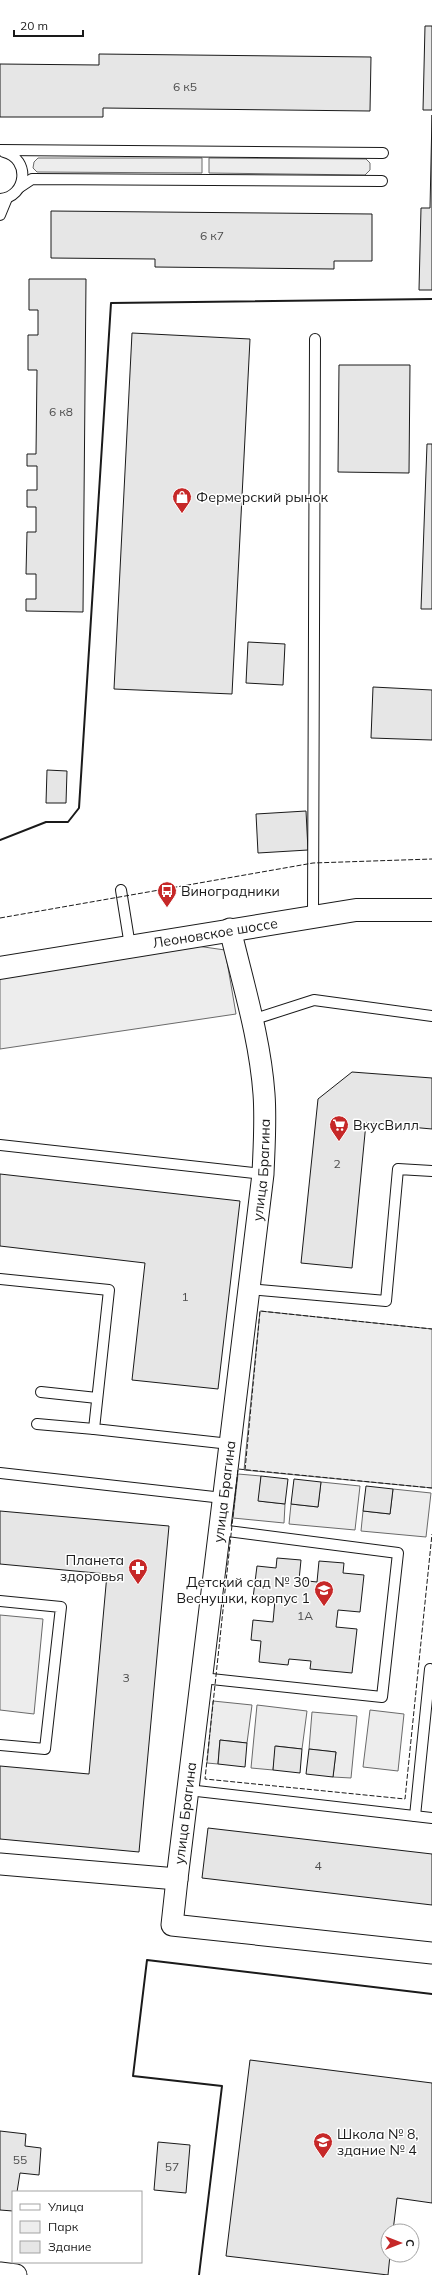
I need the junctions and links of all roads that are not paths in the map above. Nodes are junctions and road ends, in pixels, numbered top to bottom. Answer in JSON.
{"nodes":[{"id":1,"x":0,"y":150,"type":"edge"},
{"id":2,"x":383,"y":152,"type":"dead end"},
{"id":3,"x":382,"y":181,"type":"dead end"},
{"id":4,"x":20,"y":187,"type":"junction"},
{"id":5,"x":4,"y":198,"type":"edge"},
{"id":6,"x":0,"y":215,"type":"edge"},
{"id":7,"x":315,"y":339,"type":"dead end"},
{"id":8,"x":121,"y":890,"type":"dead end"},
{"id":9,"x":432,"y":910,"type":"edge"},
{"id":10,"x":313,"y":917,"type":"junction"},
{"id":11,"x":230,"y":929,"type":"junction"},
{"id":12,"x":130,"y":946,"type":"junction"},
{"id":13,"x":0,"y":968,"type":"edge"},
{"id":14,"x":432,"y":1016,"type":"edge"},
{"id":15,"x":252,"y":1020,"type":"junction"},
{"id":16,"x":0,"y":1145,"type":"edge"},
{"id":17,"x":432,"y":1171,"type":"edge"},
{"id":18,"x":263,"y":1174,"type":"junction"},
{"id":19,"x":0,"y":1278,"type":"edge"},
{"id":20,"x":249,"y":1289,"type":"junction"},
{"id":21,"x":41,"y":1392,"type":"dead end"},
{"id":22,"x":97,"y":1398,"type":"junction"},
{"id":23,"x":37,"y":1424,"type":"dead end"},
{"id":24,"x":94,"y":1429,"type":"junction"},
{"id":25,"x":230,"y":1444,"type":"junction"},
{"id":26,"x":0,"y":1473,"type":"edge"},
{"id":27,"x":223,"y":1498,"type":"junction"},
{"id":28,"x":220,"y":1530,"type":"junction"},
{"id":29,"x":0,"y":1601,"type":"edge"},
{"id":30,"x":432,"y":1670,"type":"edge"},
{"id":31,"x":202,"y":1678,"type":"junction"},
{"id":32,"x":0,"y":1745,"type":"edge"},
{"id":33,"x":188,"y":1790,"type":"junction"},
{"id":34,"x":415,"y":1816,"type":"junction"},
{"id":35,"x":432,"y":1818,"type":"edge"},
{"id":36,"x":0,"y":1864,"type":"edge"},
{"id":37,"x":177,"y":1879,"type":"junction"},
{"id":38,"x":432,"y":1953,"type":"edge"},
{"id":39,"x":0,"y":2273,"type":"edge"},
{"id":40,"x":16,"y":2275,"type":"edge"}],
"edges":[{"from":1,"to":2,"type":"lane"},
{"from":1,"to":4,"type":"lane"},
{"from":3,"to":4,"type":"lane"},
{"from":4,"to":5,"type":"lane"},
{"from":5,"to":6,"type":"lane"},
{"from":7,"to":10,"type":"lane"},
{"from":8,"to":12,"type":"lane"},
{"from":9,"to":10,"type":"main road","name":"Леоновское шоссе"},
{"from":10,"to":11,"type":"main road","name":"Леоновское шоссе"},
{"from":11,"to":12,"type":"main road","name":"Леоновское шоссе"},
{"from":11,"to":15,"type":"street","name":"улица Брагина"},
{"from":12,"to":13,"type":"main road","name":"Леоновское шоссе"},
{"from":14,"to":15,"type":"lane"},
{"from":15,"to":18,"type":"street","name":"улица Брагина"},
{"from":16,"to":18,"type":"lane"},
{"from":17,"to":20,"type":"lane"},
{"from":18,"to":20,"type":"street","name":"улица Брагина"},
{"from":19,"to":22,"type":"lane"},
{"from":20,"to":25,"type":"street","name":"улица Брагина"},
{"from":21,"to":22,"type":"lane"},
{"from":22,"to":24,"type":"lane"},
{"from":23,"to":24,"type":"lane"},
{"from":24,"to":25,"type":"lane"},
{"from":25,"to":27,"type":"street","name":"улица Брагина"},
{"from":26,"to":27,"type":"lane"},
{"from":27,"to":28,"type":"street","name":"улица Брагина"},
{"from":28,"to":31,"type":"street","name":"улица Брагина"},
{"from":28,"to":31,"type":"lane"},
{"from":29,"to":32,"type":"lane"},
{"from":30,"to":34,"type":"lane"},
{"from":31,"to":33,"type":"street","name":"улица Брагина"},
{"from":33,"to":34,"type":"lane"},
{"from":33,"to":37,"type":"street","name":"улица Брагина"},
{"from":34,"to":35,"type":"lane"},
{"from":36,"to":37,"type":"street","name":"улица Брагина"},
{"from":37,"to":38,"type":"street"},
{"from":39,"to":40,"type":"street"}]}
